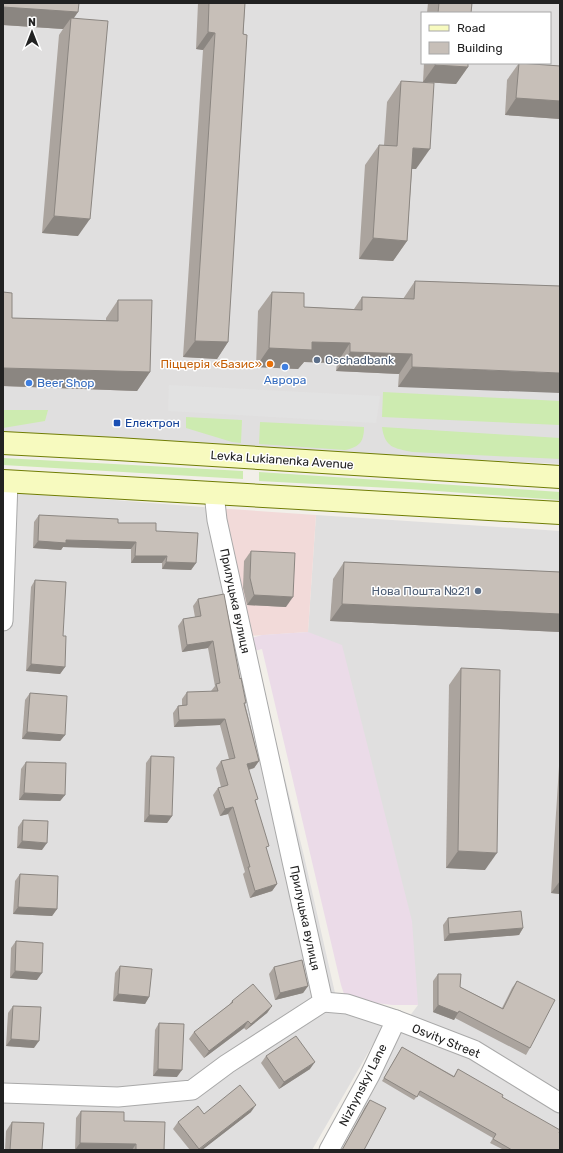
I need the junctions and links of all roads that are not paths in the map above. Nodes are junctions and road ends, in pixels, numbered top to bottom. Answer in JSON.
{"nodes":[{"id":1,"x":3,"y":443,"type":"edge"},
{"id":2,"x":560,"y":477,"type":"edge"},
{"id":3,"x":5,"y":482,"type":"edge"},
{"id":4,"x":214,"y":493,"type":"junction"},
{"id":5,"x":560,"y":513,"type":"edge"},
{"id":6,"x":3,"y":621,"type":"edge"},
{"id":7,"x":323,"y":1002,"type":"junction"},
{"id":8,"x":396,"y":1020,"type":"junction"},
{"id":9,"x":3,"y":1093,"type":"edge"},
{"id":10,"x":560,"y":1103,"type":"edge"},
{"id":11,"x":329,"y":1150,"type":"edge"}],
"edges":[{"from":1,"to":2,"type":"main road","name":"Levka Lukianenka Avenue"},
{"from":3,"to":4,"type":"main road"},
{"from":3,"to":6,"type":"street"},
{"from":4,"to":5,"type":"main road"},
{"from":4,"to":7,"type":"street","name":"Прилуцька вулиця"},
{"from":7,"to":8,"type":"street","name":"Osvity Street"},
{"from":7,"to":9,"type":"street"},
{"from":8,"to":10,"type":"street","name":"Osvity Street"},
{"from":8,"to":11,"type":"street","name":"Nizhynskyi Lane"}]}
